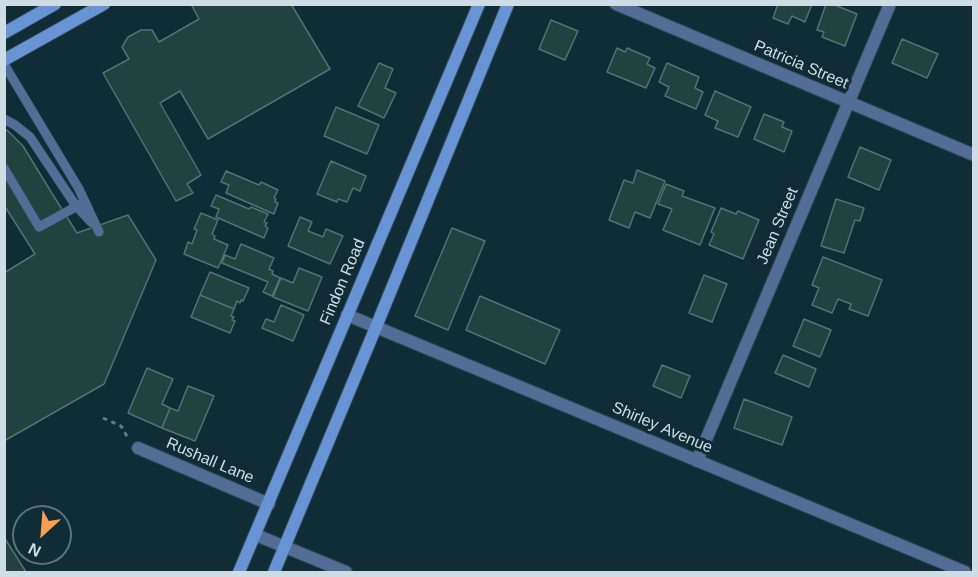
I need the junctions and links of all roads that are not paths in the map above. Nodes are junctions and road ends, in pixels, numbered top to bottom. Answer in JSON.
{"nodes":[{"id":1,"x":55,"y":4,"type":"edge"},
{"id":2,"x":104,"y":4,"type":"edge"},
{"id":3,"x":479,"y":4,"type":"edge"},
{"id":4,"x":508,"y":4,"type":"edge"},
{"id":5,"x":616,"y":4,"type":"edge"},
{"id":6,"x":890,"y":4,"type":"edge"},
{"id":7,"x":4,"y":33,"type":"edge"},
{"id":8,"x":4,"y":62,"type":"edge"},
{"id":9,"x":848,"y":102,"type":"junction"},
{"id":10,"x":4,"y":119,"type":"edge"},
{"id":11,"x":974,"y":155,"type":"edge"},
{"id":12,"x":4,"y":168,"type":"edge"},
{"id":13,"x":81,"y":203,"type":"junction"},
{"id":14,"x":347,"y":315,"type":"junction"},
{"id":15,"x":376,"y":327,"type":"junction"},
{"id":16,"x":138,"y":448,"type":"road end"},
{"id":17,"x":697,"y":461,"type":"junction"},
{"id":18,"x":268,"y":504,"type":"junction"},
{"id":19,"x":256,"y":535,"type":"junction"},
{"id":20,"x":285,"y":548,"type":"junction"},
{"id":21,"x":958,"y":571,"type":"edge"},
{"id":22,"x":239,"y":573,"type":"edge"},
{"id":23,"x":274,"y":573,"type":"edge"},
{"id":24,"x":346,"y":573,"type":"edge"}],
"edges":[{"from":1,"to":7,"type":"main road"},
{"from":2,"to":8,"type":"main road"},
{"from":3,"to":14,"type":"main road","name":"Findon Road"},
{"from":4,"to":15,"type":"main road"},
{"from":5,"to":9,"type":"street","name":"Patricia Street"},
{"from":6,"to":9,"type":"street","name":"Jean Street"},
{"from":8,"to":13,"type":"lane"},
{"from":9,"to":11,"type":"street","name":"Patricia Street"},
{"from":9,"to":17,"type":"street","name":"Jean Street"},
{"from":10,"to":13,"type":"lane"},
{"from":12,"to":13,"type":"lane"},
{"from":14,"to":15,"type":"street","name":"Shirley Avenue"},
{"from":14,"to":18,"type":"main road","name":"Findon Road"},
{"from":15,"to":17,"type":"street","name":"Shirley Avenue"},
{"from":15,"to":20,"type":"main road"},
{"from":16,"to":18,"type":"street","name":"Rushall Lane"},
{"from":17,"to":21,"type":"street","name":"Shirley Avenue"},
{"from":18,"to":19,"type":"main road","name":"Findon Road"},
{"from":19,"to":20,"type":"street"},
{"from":19,"to":22,"type":"main road","name":"Findon Road"},
{"from":20,"to":23,"type":"main road"},
{"from":20,"to":24,"type":"street"}]}
